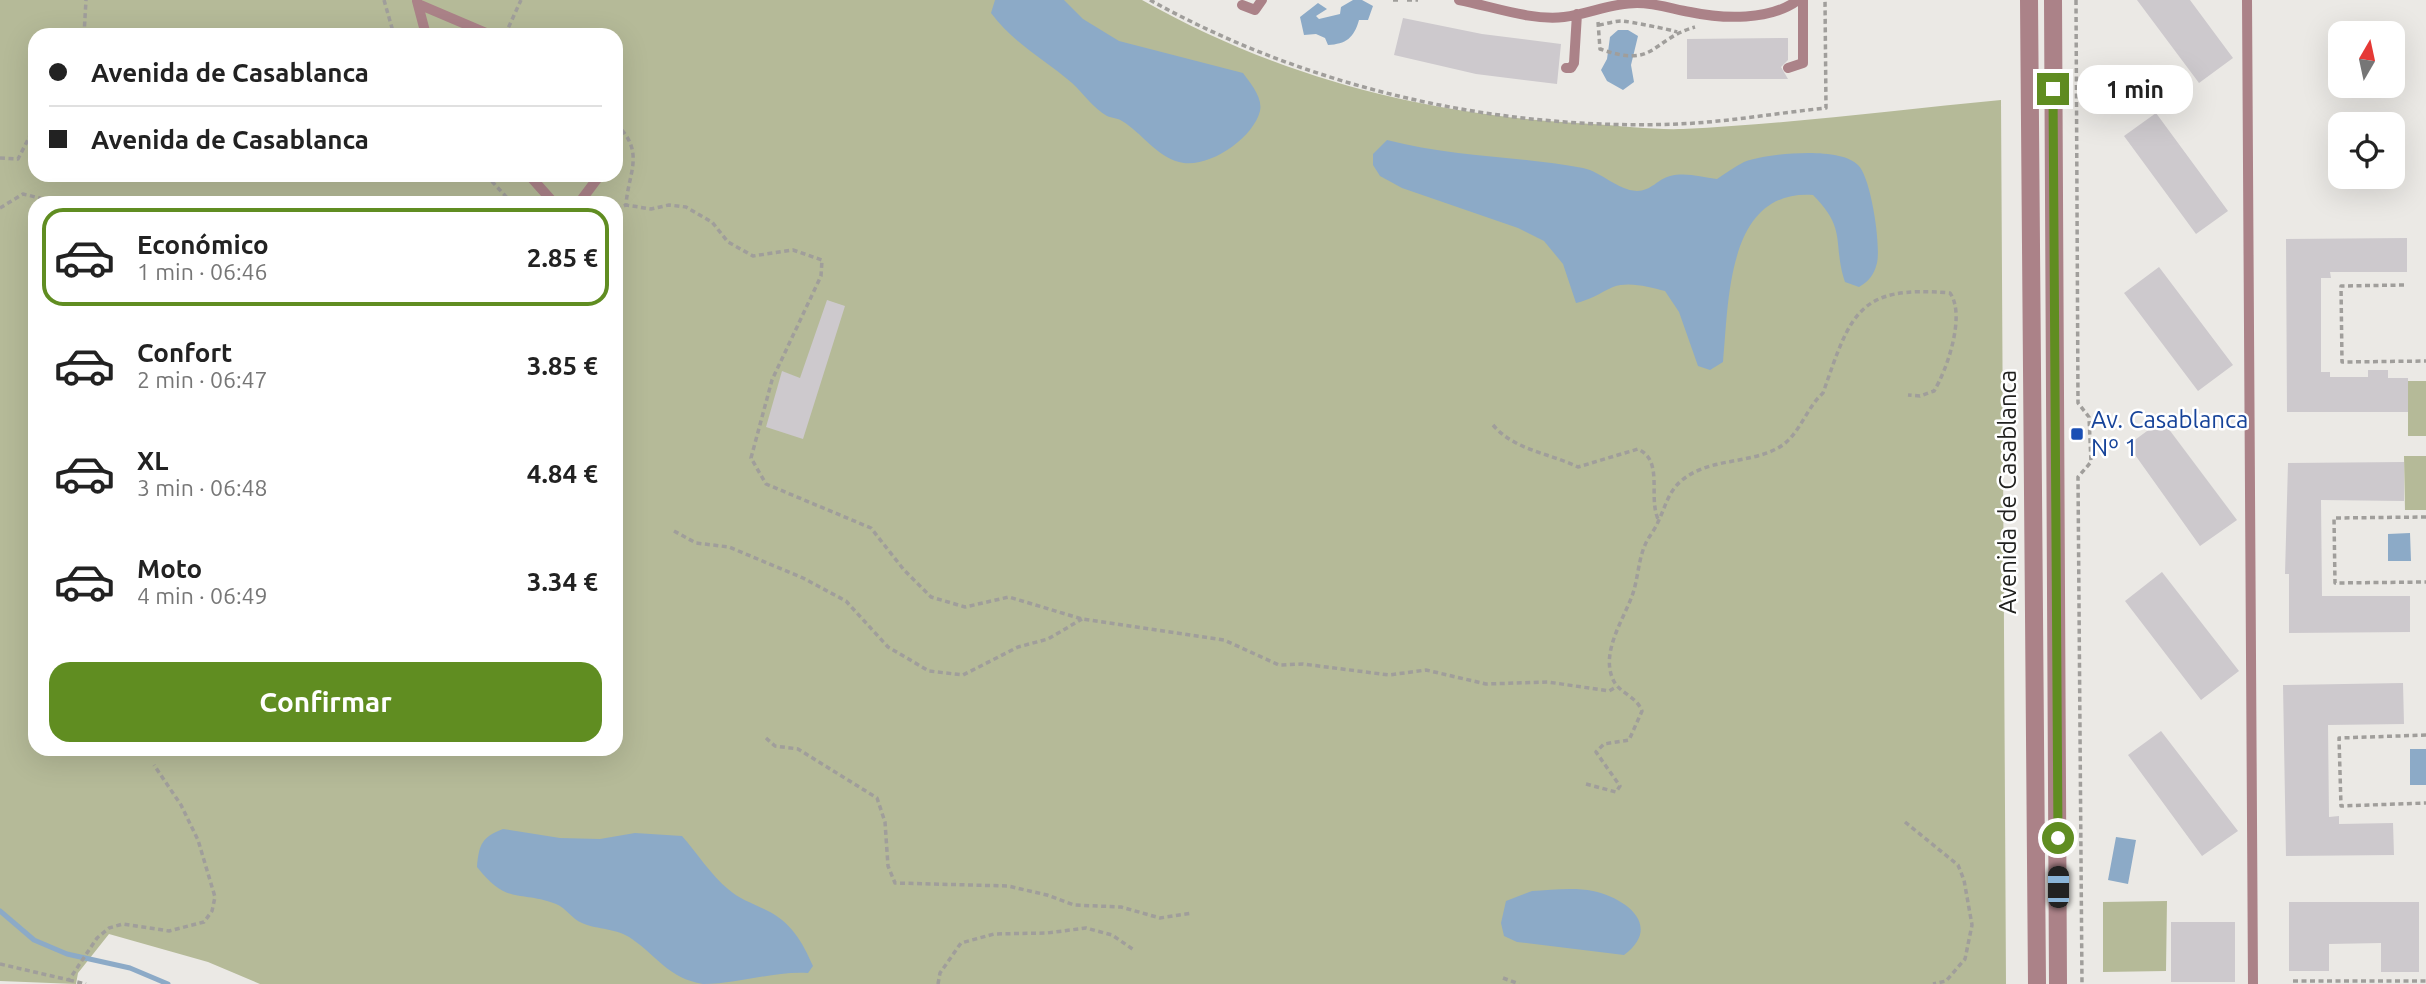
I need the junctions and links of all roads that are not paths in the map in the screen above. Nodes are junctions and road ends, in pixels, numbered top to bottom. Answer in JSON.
{"nodes":[{"id":1,"x":1262,"y":0,"type":"edge"},
{"id":2,"x":1459,"y":0,"type":"edge"},
{"id":3,"x":1801,"y":0,"type":"edge"},
{"id":4,"x":2029,"y":0,"type":"edge"},
{"id":5,"x":2053,"y":0,"type":"edge"},
{"id":6,"x":2247,"y":0,"type":"edge"},
{"id":7,"x":417,"y":2,"type":"edge"},
{"id":8,"x":1242,"y":5,"type":"dead end"},
{"id":9,"x":1577,"y":14,"type":"junction"},
{"id":10,"x":424,"y":28,"type":"edge"},
{"id":11,"x":475,"y":28,"type":"edge"},
{"id":12,"x":1566,"y":68,"type":"dead end"},
{"id":13,"x":1788,"y":68,"type":"dead end"},
{"id":14,"x":535,"y":182,"type":"edge"},
{"id":15,"x":548,"y":196,"type":"edge"},
{"id":16,"x":2037,"y":984,"type":"edge"},
{"id":17,"x":2059,"y":984,"type":"edge"},
{"id":18,"x":2253,"y":984,"type":"edge"}],
"edges":[{"from":1,"to":8,"type":"lane"},
{"from":2,"to":9,"type":"lane"},
{"from":3,"to":9,"type":"lane"},
{"from":3,"to":13,"type":"lane"},
{"from":4,"to":16,"type":"street","name":"Avenida de Casablanca"},
{"from":5,"to":17,"type":"street","name":"Avenida de Casablanca"},
{"from":6,"to":18,"type":"lane"},
{"from":7,"to":10,"type":"lane"},
{"from":7,"to":11,"type":"lane"},
{"from":9,"to":12,"type":"lane"},
{"from":14,"to":15,"type":"lane"}]}
